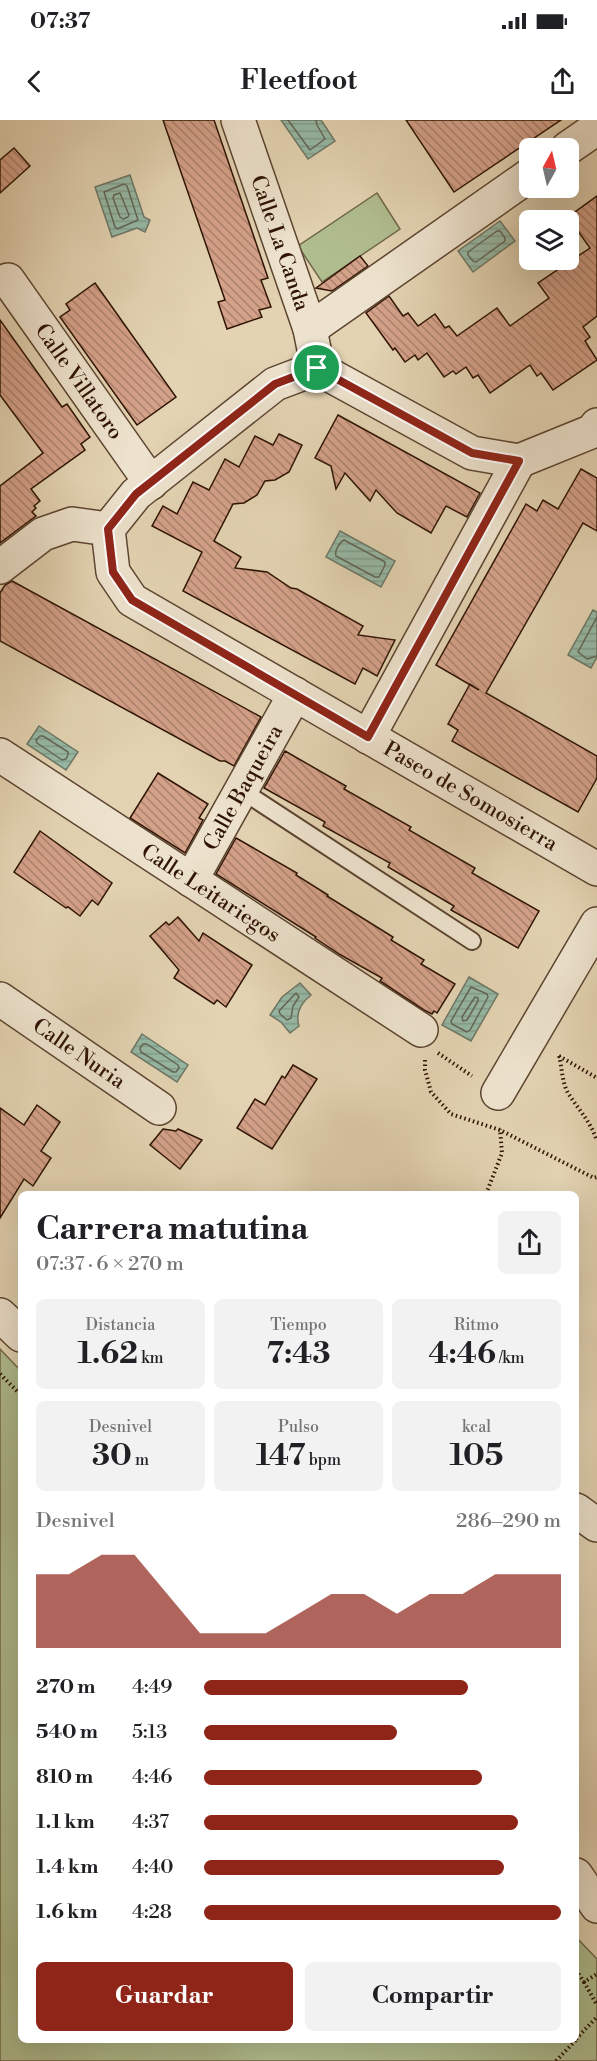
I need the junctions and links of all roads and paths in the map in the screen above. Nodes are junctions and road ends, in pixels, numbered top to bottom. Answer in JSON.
{"nodes":[{"id":1,"x":238,"y":120,"type":"edge"},
{"id":2,"x":597,"y":128,"type":"edge"},
{"id":3,"x":579,"y":140,"type":"edge"},
{"id":4,"x":519,"y":184,"type":"edge"},
{"id":5,"x":8,"y":280,"type":"dead end"},
{"id":6,"x":310,"y":329,"type":"junction"},
{"id":7,"x":317,"y":368,"type":"junction"},
{"id":8,"x":596,"y":430,"type":"edge"},
{"id":9,"x":519,"y":461,"type":"junction"},
{"id":10,"x":151,"y":483,"type":"junction"},
{"id":11,"x":108,"y":529,"type":"junction"},
{"id":12,"x":0,"y":567,"type":"edge"},
{"id":13,"x":295,"y":694,"type":"junction"},
{"id":14,"x":368,"y":737,"type":"junction"},
{"id":15,"x":0,"y":755,"type":"edge"},
{"id":16,"x":241,"y":790,"type":"junction"},
{"id":17,"x":597,"y":869,"type":"edge"},
{"id":18,"x":191,"y":880,"type":"junction"},
{"id":19,"x":597,"y":924,"type":"edge"},
{"id":20,"x":472,"y":941,"type":"dead end"},
{"id":21,"x":0,"y":999,"type":"edge"},
{"id":22,"x":421,"y":1030,"type":"dead end"},
{"id":23,"x":530,"y":1039,"type":"junction"},
{"id":24,"x":444,"y":1056,"type":"dead end"},
{"id":25,"x":560,"y":1056,"type":"junction"},
{"id":26,"x":471,"y":1075,"type":"dead end"},
{"id":27,"x":597,"y":1078,"type":"edge"},
{"id":28,"x":498,"y":1093,"type":"joint"},
{"id":29,"x":159,"y":1108,"type":"dead end"},
{"id":30,"x":597,"y":1141,"type":"edge"},
{"id":31,"x":487,"y":1191,"type":"edge"},
{"id":32,"x":0,"y":1315,"type":"edge"},
{"id":33,"x":18,"y":1332,"type":"edge"},
{"id":34,"x":0,"y":1374,"type":"edge"},
{"id":35,"x":18,"y":1392,"type":"edge"},
{"id":36,"x":579,"y":1512,"type":"edge"},
{"id":37,"x":597,"y":1525,"type":"edge"},
{"id":38,"x":579,"y":1879,"type":"edge"},
{"id":39,"x":597,"y":1906,"type":"edge"},
{"id":40,"x":579,"y":1974,"type":"edge"},
{"id":41,"x":597,"y":1974,"type":"edge"},
{"id":42,"x":584,"y":1982,"type":"junction"},
{"id":43,"x":597,"y":2005,"type":"edge"},
{"id":44,"x":597,"y":2017,"type":"edge"},
{"id":45,"x":579,"y":2037,"type":"edge"},
{"id":46,"x":573,"y":2043,"type":"edge"},
{"id":47,"x":556,"y":2061,"type":"edge"}],
"edges":[{"from":1,"to":6,"type":"street","name":"Calle La Canda"},
{"from":2,"to":3,"type":"street"},
{"from":4,"to":6,"type":"street"},
{"from":5,"to":10,"type":"street","name":"Calle Villatoro"},
{"from":6,"to":7,"type":"street","name":"Calle La Canda"},
{"from":7,"to":9,"type":"street"},
{"from":7,"to":10,"type":"street"},
{"from":8,"to":9,"type":"street"},
{"from":9,"to":14,"type":"street"},
{"from":10,"to":11,"type":"street"},
{"from":11,"to":12,"type":"street"},
{"from":11,"to":13,"type":"street","name":"Paseo de Somosierra"},
{"from":13,"to":14,"type":"street","name":"Paseo de Somosierra"},
{"from":13,"to":16,"type":"street","name":"Calle Baqueira"},
{"from":14,"to":17,"type":"street","name":"Paseo de Somosierra"},
{"from":15,"to":18,"type":"street","name":"Calle Leitariegos"},
{"from":16,"to":18,"type":"street","name":"Calle Baqueira"},
{"from":16,"to":20,"type":"lane"},
{"from":18,"to":22,"type":"street","name":"Calle Leitariegos"},
{"from":19,"to":23,"type":"street"},
{"from":21,"to":29,"type":"street","name":"Calle Nuria"},
{"from":23,"to":25,"type":"path"},
{"from":23,"to":28,"type":"street"},
{"from":24,"to":26,"type":"path"},
{"from":25,"to":27,"type":"path"},
{"from":25,"to":30,"type":"path"},
{"from":28,"to":31,"type":"path"},
{"from":32,"to":33,"type":"street"},
{"from":34,"to":35,"type":"path"},
{"from":36,"to":37,"type":"street"},
{"from":38,"to":39,"type":"street"},
{"from":40,"to":42,"type":"path"},
{"from":41,"to":42,"type":"path"},
{"from":42,"to":43,"type":"path"},
{"from":44,"to":45,"type":"path"},
{"from":46,"to":47,"type":"path"}]}
